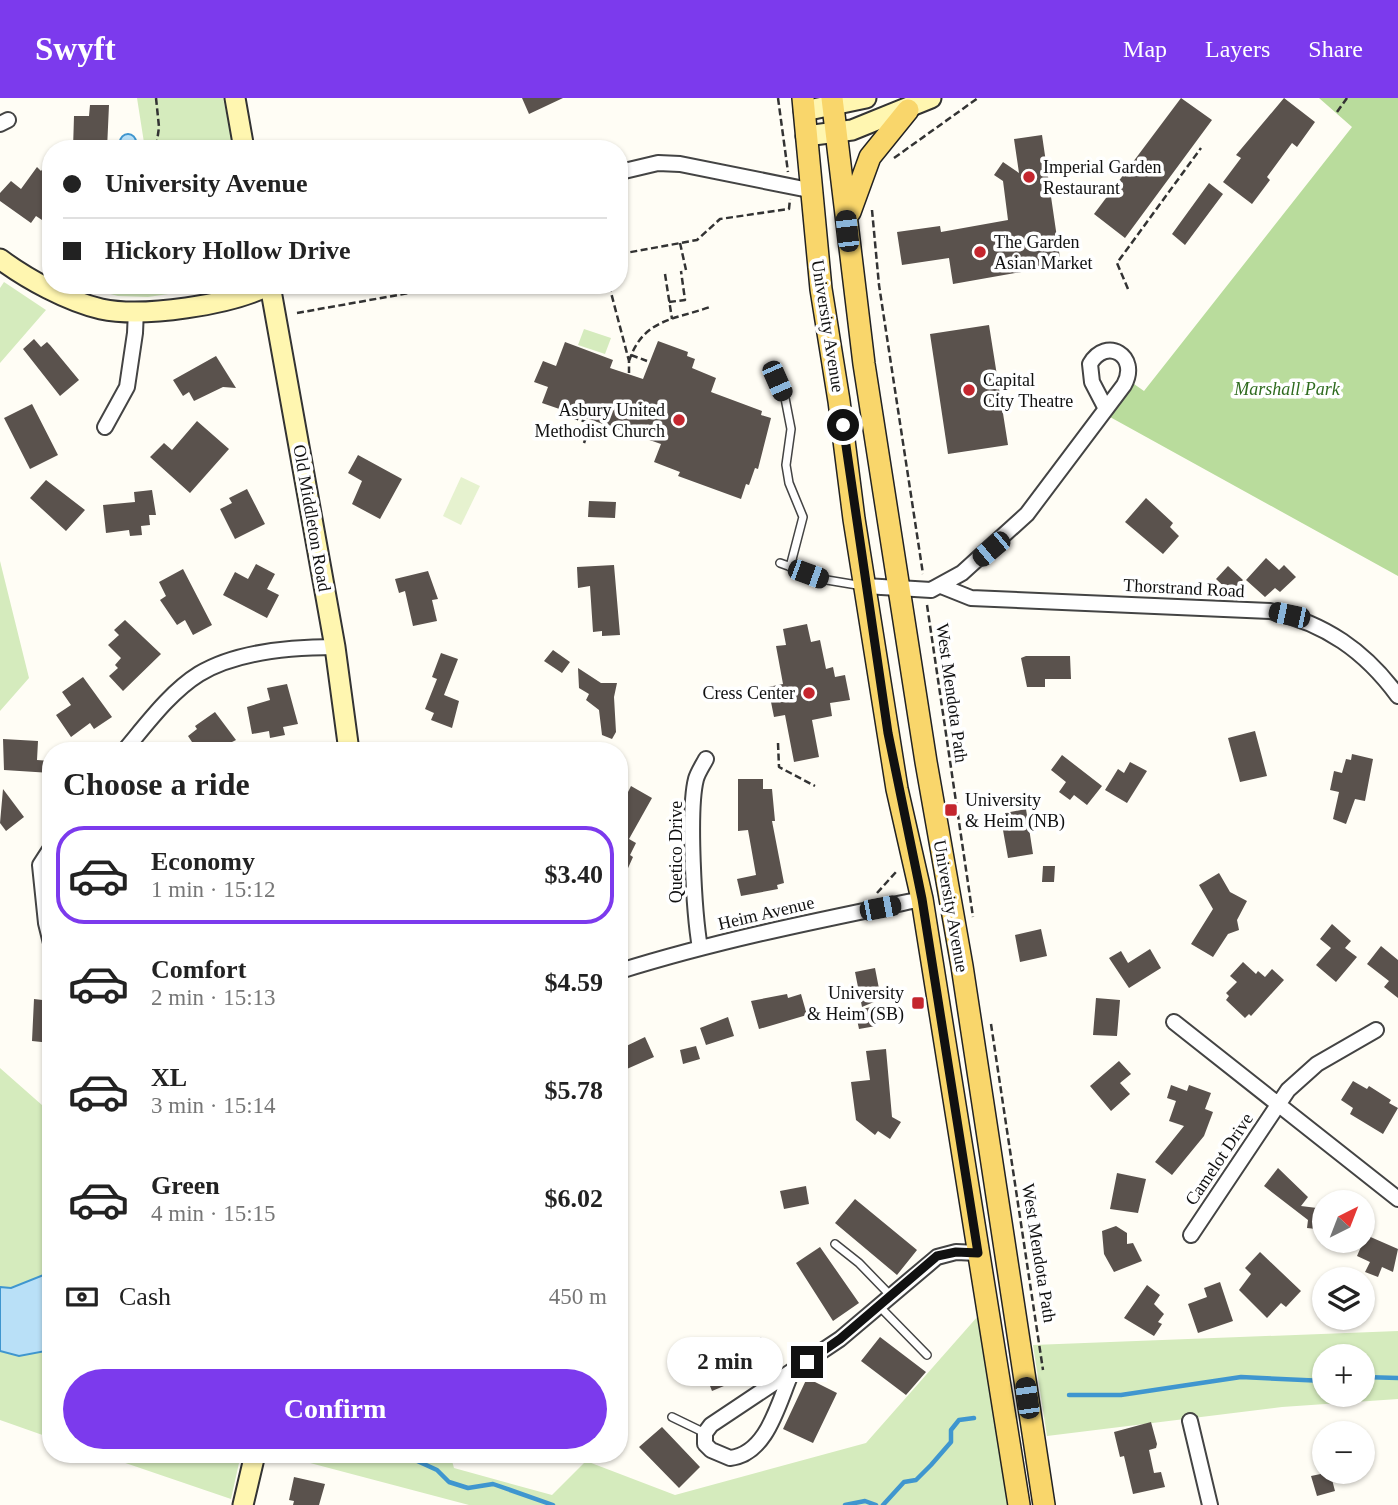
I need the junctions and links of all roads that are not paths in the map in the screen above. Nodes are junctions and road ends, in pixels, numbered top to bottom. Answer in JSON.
{"nodes":[{"id":1,"x":235,"y":98,"type":"edge"},
{"id":2,"x":866,"y":98,"type":"edge"},
{"id":3,"x":931,"y":98,"type":"edge"},
{"id":4,"x":833,"y":102,"type":"edge"},
{"id":5,"x":804,"y":104,"type":"edge"},
{"id":6,"x":908,"y":110,"type":"junction"},
{"id":7,"x":837,"y":133,"type":"junction"},
{"id":8,"x":806,"y":136,"type":"junction"},
{"id":9,"x":242,"y":140,"type":"edge"},
{"id":10,"x":628,"y":170,"type":"edge"},
{"id":11,"x":809,"y":190,"type":"junction"},
{"id":12,"x":847,"y":231,"type":"junction"},
{"id":13,"x":0,"y":258,"type":"edge"},
{"id":14,"x":42,"y":285,"type":"edge"},
{"id":15,"x":64,"y":294,"type":"edge"},
{"id":16,"x":253,"y":294,"type":"edge"},
{"id":17,"x":272,"y":294,"type":"edge"},
{"id":18,"x":135,"y":310,"type":"junction"},
{"id":19,"x":777,"y":381,"type":"dead end"},
{"id":20,"x":1105,"y":407,"type":"dead end"},
{"id":21,"x":105,"y":427,"type":"dead end"},
{"id":22,"x":780,"y":563,"type":"dead end"},
{"id":23,"x":790,"y":567,"type":"junction"},
{"id":24,"x":865,"y":586,"type":"junction"},
{"id":25,"x":941,"y":586,"type":"junction"},
{"id":26,"x":900,"y":590,"type":"junction"},
{"id":27,"x":335,"y":647,"type":"junction"},
{"id":28,"x":1398,"y":696,"type":"edge"},
{"id":29,"x":131,"y":742,"type":"edge"},
{"id":30,"x":348,"y":742,"type":"edge"},
{"id":31,"x":706,"y":759,"type":"dead end"},
{"id":32,"x":42,"y":862,"type":"edge"},
{"id":33,"x":42,"y":879,"type":"edge"},
{"id":34,"x":922,"y":899,"type":"junction"},
{"id":35,"x":700,"y":948,"type":"junction"},
{"id":36,"x":628,"y":969,"type":"edge"},
{"id":37,"x":1174,"y":1022,"type":"dead end"},
{"id":38,"x":981,"y":1023,"type":"junction"},
{"id":39,"x":1376,"y":1030,"type":"dead end"},
{"id":40,"x":1278,"y":1103,"type":"junction"},
{"id":41,"x":1398,"y":1199,"type":"edge"},
{"id":42,"x":1191,"y":1236,"type":"dead end"},
{"id":43,"x":835,"y":1244,"type":"dead end"},
{"id":44,"x":978,"y":1253,"type":"junction"},
{"id":45,"x":884,"y":1300,"type":"junction"},
{"id":46,"x":928,"y":1355,"type":"dead end"},
{"id":47,"x":791,"y":1374,"type":"junction"},
{"id":48,"x":1024,"y":1381,"type":"junction"},
{"id":49,"x":672,"y":1417,"type":"dead end"},
{"id":50,"x":1190,"y":1420,"type":"dead end"},
{"id":51,"x":705,"y":1433,"type":"junction"},
{"id":52,"x":253,"y":1463,"type":"edge"},
{"id":53,"x":243,"y":1505,"type":"edge"},
{"id":54,"x":1019,"y":1505,"type":"edge"},
{"id":55,"x":1044,"y":1505,"type":"edge"},
{"id":56,"x":1210,"y":1505,"type":"edge"}],
"edges":[{"from":1,"to":9,"type":"street"},
{"from":2,"to":4,"type":"street"},
{"from":3,"to":6,"type":"street"},
{"from":4,"to":5,"type":"street"},
{"from":4,"to":7,"type":"main road","name":"University Avenue"},
{"from":5,"to":8,"type":"main road","name":"University Avenue"},
{"from":6,"to":7,"type":"street"},
{"from":6,"to":12,"type":"main road"},
{"from":7,"to":8,"type":"street"},
{"from":7,"to":12,"type":"main road","name":"University Avenue"},
{"from":8,"to":11,"type":"main road","name":"University Avenue"},
{"from":10,"to":11,"type":"street"},
{"from":11,"to":24,"type":"main road","name":"University Avenue"},
{"from":12,"to":26,"type":"main road","name":"University Avenue"},
{"from":13,"to":14,"type":"street"},
{"from":15,"to":18,"type":"street"},
{"from":16,"to":18,"type":"street"},
{"from":17,"to":27,"type":"street","name":"Old Middleton Road"},
{"from":18,"to":21,"type":"street"},
{"from":19,"to":23,"type":"lane"},
{"from":20,"to":25,"type":"street"},
{"from":22,"to":23,"type":"lane"},
{"from":23,"to":24,"type":"lane"},
{"from":24,"to":26,"type":"street"},
{"from":24,"to":34,"type":"main road","name":"University Avenue"},
{"from":25,"to":26,"type":"street"},
{"from":25,"to":28,"type":"street","name":"Thorstrand Road"},
{"from":26,"to":38,"type":"main road","name":"University Avenue"},
{"from":27,"to":29,"type":"street"},
{"from":27,"to":30,"type":"street","name":"Old Middleton Road"},
{"from":31,"to":35,"type":"street","name":"Quetico Drive"},
{"from":32,"to":33,"type":"street"},
{"from":34,"to":35,"type":"street","name":"Heim Avenue"},
{"from":34,"to":38,"type":"main road"},
{"from":34,"to":44,"type":"main road","name":"University Avenue"},
{"from":35,"to":36,"type":"street","name":"Heim Avenue"},
{"from":37,"to":40,"type":"street","name":"Camelot Drive"},
{"from":38,"to":48,"type":"main road","name":"University Avenue"},
{"from":39,"to":40,"type":"street","name":"Camelot Drive"},
{"from":40,"to":41,"type":"street","name":"Camelot Drive"},
{"from":40,"to":42,"type":"street","name":"Camelot Drive"},
{"from":43,"to":45,"type":"lane"},
{"from":44,"to":45,"type":"street"},
{"from":44,"to":48,"type":"main road"},
{"from":44,"to":54,"type":"main road","name":"University Avenue"},
{"from":45,"to":46,"type":"lane"},
{"from":45,"to":47,"type":"street"},
{"from":47,"to":51,"type":"street"},
{"from":47,"to":51,"type":"street"},
{"from":48,"to":55,"type":"main road","name":"University Avenue"},
{"from":49,"to":51,"type":"lane"},
{"from":50,"to":56,"type":"street"},
{"from":52,"to":53,"type":"street"}]}
